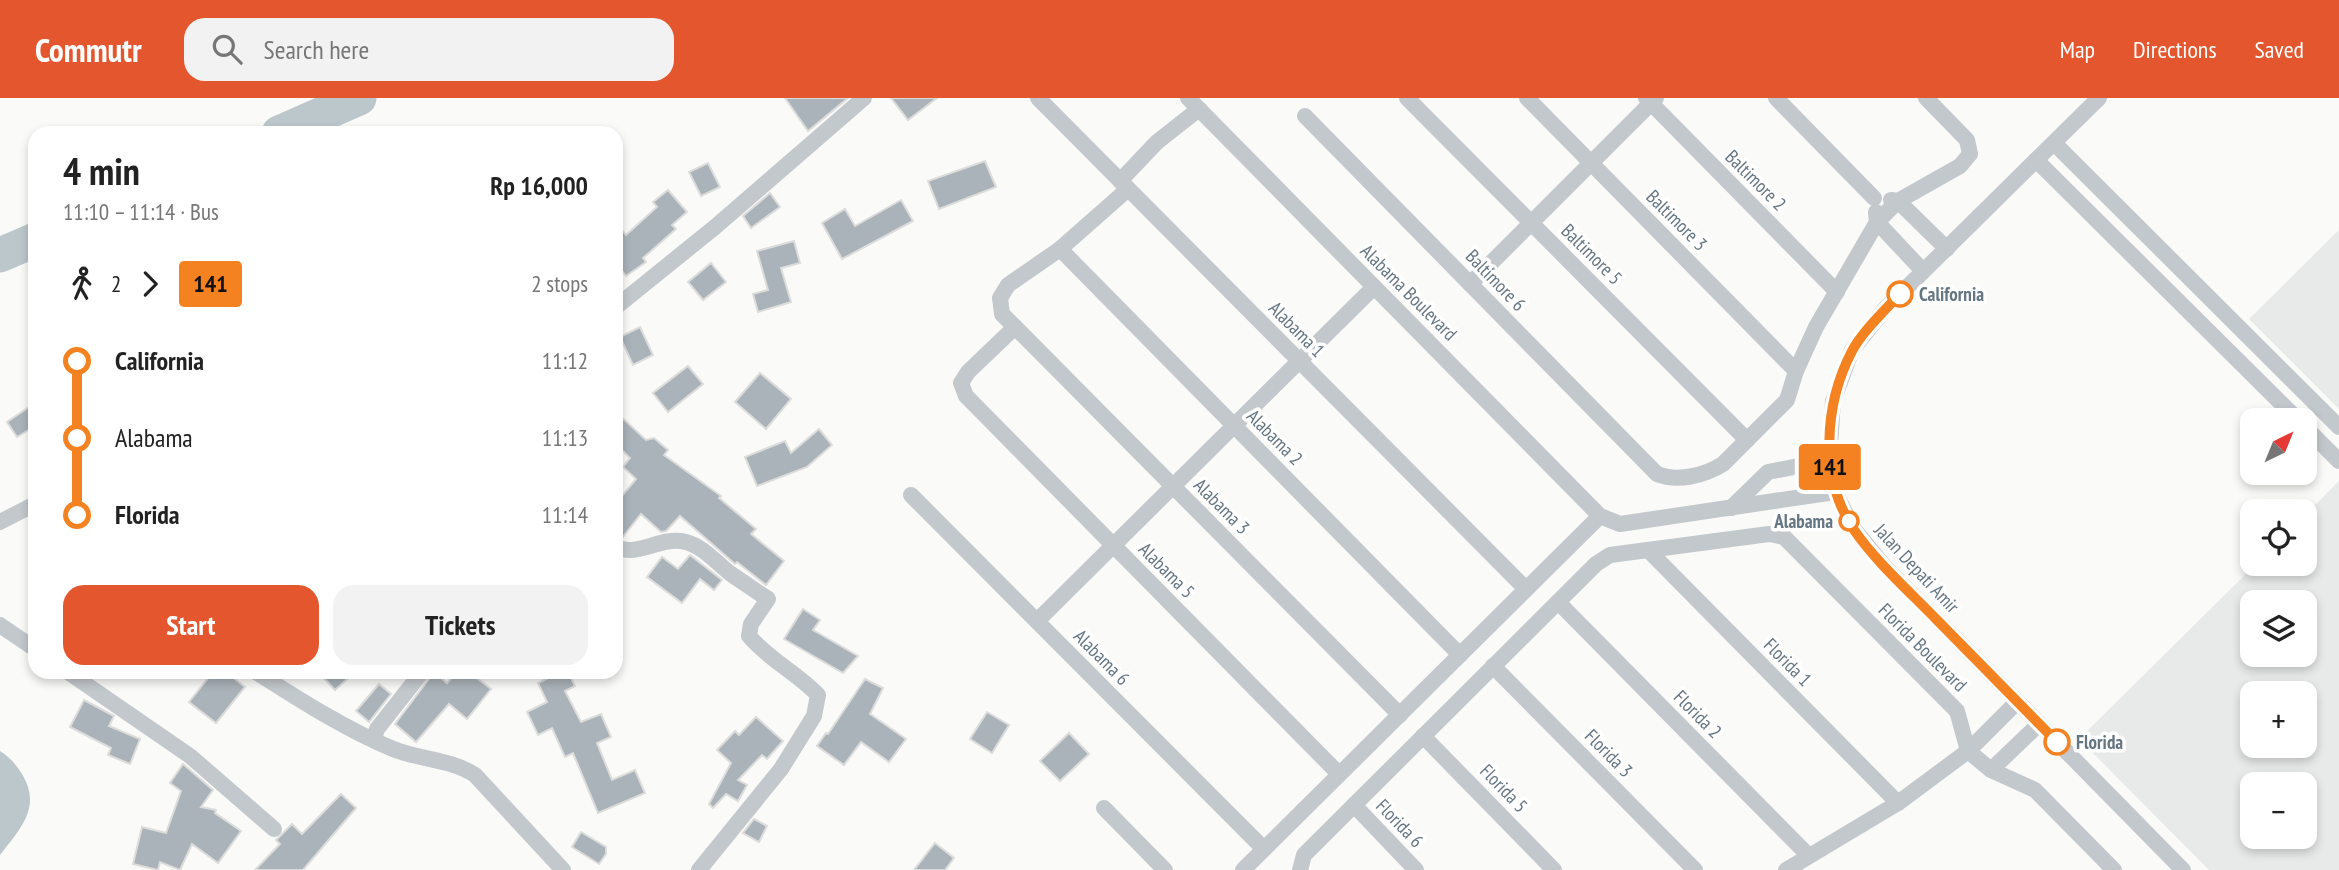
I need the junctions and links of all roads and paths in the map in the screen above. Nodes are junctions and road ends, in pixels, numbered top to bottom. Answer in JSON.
{"nodes":[{"id":1,"x":864,"y":98,"type":"edge"},
{"id":2,"x":1038,"y":98,"type":"edge"},
{"id":3,"x":1407,"y":98,"type":"edge"},
{"id":4,"x":1527,"y":98,"type":"edge"},
{"id":5,"x":1776,"y":98,"type":"edge"},
{"id":6,"x":1926,"y":98,"type":"edge"},
{"id":7,"x":2099,"y":98,"type":"edge"},
{"id":8,"x":1651,"y":100,"type":"edge"},
{"id":9,"x":1194,"y":104,"type":"edge"},
{"id":10,"x":1305,"y":116,"type":"dead end"},
{"id":11,"x":2054,"y":143,"type":"junction"},
{"id":12,"x":2036,"y":160,"type":"junction"},
{"id":13,"x":1591,"y":163,"type":"junction"},
{"id":14,"x":1124,"y":185,"type":"junction"},
{"id":15,"x":1874,"y":198,"type":"junction"},
{"id":16,"x":1898,"y":201,"type":"junction"},
{"id":17,"x":1877,"y":222,"type":"junction"},
{"id":18,"x":1531,"y":223,"type":"junction"},
{"id":19,"x":1947,"y":249,"type":"junction"},
{"id":20,"x":1060,"y":250,"type":"junction"},
{"id":21,"x":1923,"y":271,"type":"junction"},
{"id":22,"x":1470,"y":284,"type":"junction"},
{"id":23,"x":1374,"y":287,"type":"junction"},
{"id":24,"x":1837,"y":292,"type":"junction"},
{"id":25,"x":623,"y":301,"type":"edge"},
{"id":26,"x":1015,"y":327,"type":"junction"},
{"id":27,"x":1299,"y":361,"type":"junction"},
{"id":28,"x":1796,"y":371,"type":"junction"},
{"id":29,"x":2286,"y":408,"type":"edge"},
{"id":30,"x":1234,"y":426,"type":"junction"},
{"id":31,"x":2339,"y":427,"type":"edge"},
{"id":32,"x":2317,"y":438,"type":"edge"},
{"id":33,"x":1746,"y":440,"type":"junction"},
{"id":34,"x":1829,"y":460,"type":"junction"},
{"id":35,"x":2339,"y":461,"type":"edge"},
{"id":36,"x":1173,"y":486,"type":"junction"},
{"id":37,"x":1835,"y":492,"type":"junction"},
{"id":38,"x":911,"y":495,"type":"dead end"},
{"id":39,"x":28,"y":508,"type":"edge"},
{"id":40,"x":1731,"y":509,"type":"junction"},
{"id":41,"x":1600,"y":516,"type":"junction"},
{"id":42,"x":0,"y":522,"type":"edge"},
{"id":43,"x":1113,"y":545,"type":"junction"},
{"id":44,"x":623,"y":549,"type":"edge"},
{"id":45,"x":1648,"y":550,"type":"junction"},
{"id":46,"x":1526,"y":589,"type":"junction"},
{"id":47,"x":1558,"y":602,"type":"junction"},
{"id":48,"x":1037,"y":621,"type":"junction"},
{"id":49,"x":0,"y":625,"type":"edge"},
{"id":50,"x":28,"y":644,"type":"edge"},
{"id":51,"x":1460,"y":655,"type":"junction"},
{"id":52,"x":1493,"y":666,"type":"junction"},
{"id":53,"x":78,"y":679,"type":"edge"},
{"id":54,"x":267,"y":679,"type":"edge"},
{"id":55,"x":416,"y":679,"type":"edge"},
{"id":56,"x":2017,"y":702,"type":"junction"},
{"id":57,"x":1400,"y":715,"type":"junction"},
{"id":58,"x":2039,"y":724,"type":"junction"},
{"id":59,"x":1423,"y":736,"type":"junction"},
{"id":60,"x":374,"y":739,"type":"junction"},
{"id":61,"x":1968,"y":751,"type":"junction"},
{"id":62,"x":1991,"y":770,"type":"junction"},
{"id":63,"x":1339,"y":774,"type":"junction"},
{"id":64,"x":1898,"y":803,"type":"junction"},
{"id":65,"x":1354,"y":805,"type":"junction"},
{"id":66,"x":1104,"y":808,"type":"dead end"},
{"id":67,"x":274,"y":829,"type":"dead end"},
{"id":68,"x":1264,"y":849,"type":"junction"},
{"id":69,"x":1808,"y":855,"type":"junction"},
{"id":70,"x":563,"y":870,"type":"edge"},
{"id":71,"x":699,"y":870,"type":"edge"},
{"id":72,"x":1165,"y":870,"type":"edge"},
{"id":73,"x":1242,"y":870,"type":"edge"},
{"id":74,"x":1300,"y":870,"type":"edge"},
{"id":75,"x":1416,"y":870,"type":"edge"},
{"id":76,"x":1554,"y":870,"type":"edge"},
{"id":77,"x":1695,"y":870,"type":"edge"},
{"id":78,"x":1786,"y":870,"type":"edge"},
{"id":79,"x":2114,"y":870,"type":"edge"},
{"id":80,"x":2183,"y":870,"type":"edge"}],
"edges":[{"from":1,"to":25,"type":"street"},
{"from":2,"to":14,"type":"street","name":"Alabama 1"},
{"from":3,"to":18,"type":"street","name":"Baltimore 5"},
{"from":4,"to":13,"type":"street","name":"Baltimore 3"},
{"from":5,"to":15,"type":"street"},
{"from":6,"to":16,"type":"street"},
{"from":7,"to":11,"type":"street","name":"Jalan Depati Amir"},
{"from":8,"to":13,"type":"street"},
{"from":8,"to":24,"type":"street","name":"Baltimore 2"},
{"from":9,"to":14,"type":"street"},
{"from":9,"to":23,"type":"street","name":"Alabama Boulevard"},
{"from":10,"to":22,"type":"street","name":"Baltimore 6"},
{"from":11,"to":12,"type":"street","name":"Jalan Depati Amir"},
{"from":11,"to":31,"type":"street"},
{"from":12,"to":19,"type":"street","name":"Jalan Depati Amir"},
{"from":12,"to":29,"type":"street"},
{"from":13,"to":18,"type":"street"},
{"from":13,"to":28,"type":"street","name":"Baltimore 3"},
{"from":14,"to":20,"type":"street"},
{"from":14,"to":27,"type":"street","name":"Alabama 1"},
{"from":15,"to":16,"type":"street"},
{"from":15,"to":17,"type":"street"},
{"from":16,"to":17,"type":"street"},
{"from":16,"to":19,"type":"street"},
{"from":17,"to":21,"type":"street"},
{"from":17,"to":24,"type":"street"},
{"from":18,"to":22,"type":"street"},
{"from":18,"to":33,"type":"street","name":"Baltimore 5"},
{"from":19,"to":21,"type":"street","name":"Jalan Depati Amir"},
{"from":20,"to":26,"type":"street","name":"Alabama 3"},
{"from":20,"to":30,"type":"street","name":"Alabama 2"},
{"from":21,"to":34,"type":"street","name":"Jalan Depati Amir"},
{"from":22,"to":33,"type":"street","name":"Baltimore 6"},
{"from":23,"to":27,"type":"street"},
{"from":23,"to":41,"type":"street","name":"Alabama Boulevard"},
{"from":24,"to":28,"type":"street"},
{"from":26,"to":36,"type":"street","name":"Alabama 3"},
{"from":26,"to":43,"type":"street","name":"Alabama 5"},
{"from":27,"to":30,"type":"street"},
{"from":27,"to":46,"type":"street","name":"Alabama 1"},
{"from":28,"to":33,"type":"street"},
{"from":30,"to":36,"type":"street"},
{"from":30,"to":51,"type":"street","name":"Alabama 2"},
{"from":32,"to":35,"type":"street"},
{"from":34,"to":37,"type":"street","name":"Jalan Depati Amir"},
{"from":34,"to":40,"type":"street"},
{"from":36,"to":43,"type":"street"},
{"from":36,"to":57,"type":"street","name":"Alabama 3"},
{"from":37,"to":40,"type":"street"},
{"from":37,"to":56,"type":"street","name":"Jalan Depati Amir"},
{"from":38,"to":48,"type":"street","name":"Alabama 6"},
{"from":39,"to":42,"type":"street"},
{"from":40,"to":41,"type":"street"},
{"from":41,"to":46,"type":"street"},
{"from":43,"to":48,"type":"street"},
{"from":43,"to":63,"type":"street","name":"Alabama 5"},
{"from":44,"to":71,"type":"street"},
{"from":45,"to":47,"type":"street"},
{"from":45,"to":61,"type":"street","name":"Florida Boulevard"},
{"from":45,"to":64,"type":"street","name":"Florida 1"},
{"from":46,"to":51,"type":"street"},
{"from":47,"to":52,"type":"street"},
{"from":47,"to":69,"type":"street","name":"Florida 2"},
{"from":48,"to":68,"type":"street","name":"Alabama 6"},
{"from":49,"to":50,"type":"street"},
{"from":51,"to":57,"type":"street"},
{"from":52,"to":59,"type":"street"},
{"from":52,"to":77,"type":"street","name":"Florida 3"},
{"from":53,"to":67,"type":"street"},
{"from":54,"to":60,"type":"street"},
{"from":55,"to":60,"type":"street"},
{"from":56,"to":58,"type":"street","name":"Jalan Depati Amir"},
{"from":56,"to":61,"type":"street"},
{"from":57,"to":63,"type":"street"},
{"from":58,"to":62,"type":"street"},
{"from":58,"to":80,"type":"street","name":"Jalan Depati Amir"},
{"from":59,"to":65,"type":"street"},
{"from":59,"to":76,"type":"street","name":"Florida 5"},
{"from":60,"to":70,"type":"street"},
{"from":61,"to":62,"type":"street"},
{"from":61,"to":64,"type":"street"},
{"from":62,"to":79,"type":"street"},
{"from":63,"to":68,"type":"street"},
{"from":64,"to":69,"type":"street"},
{"from":65,"to":74,"type":"street"},
{"from":65,"to":75,"type":"street","name":"Florida 6"},
{"from":66,"to":72,"type":"street"},
{"from":68,"to":73,"type":"street"},
{"from":69,"to":78,"type":"street"}]}
